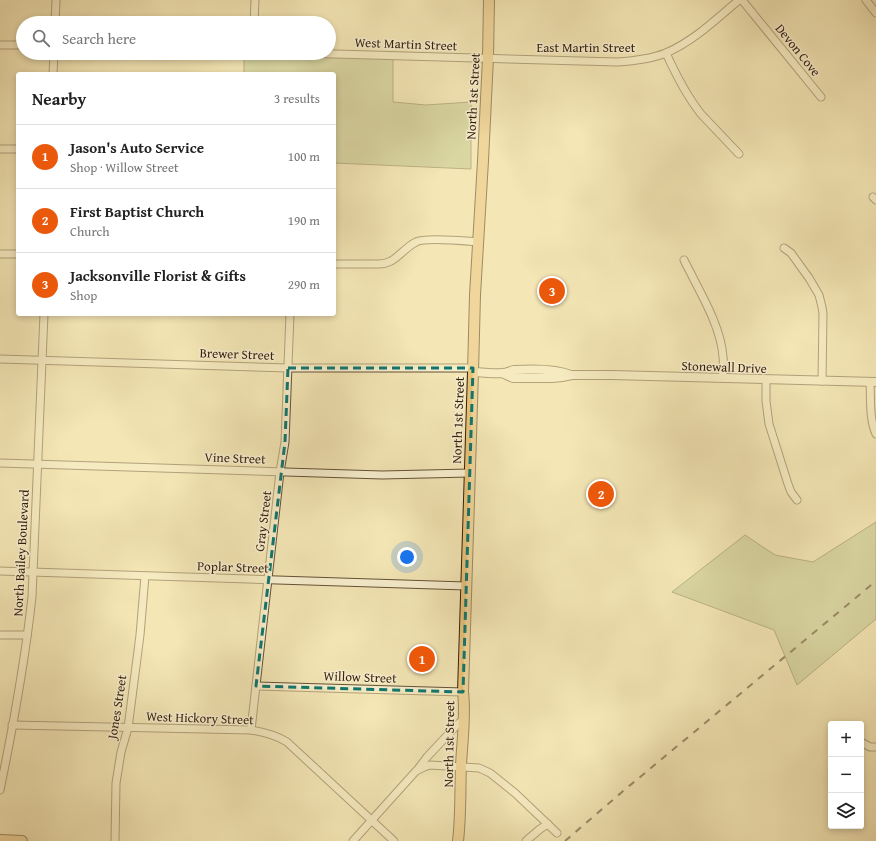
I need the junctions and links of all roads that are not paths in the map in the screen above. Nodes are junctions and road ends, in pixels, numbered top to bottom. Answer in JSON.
{"nodes":[{"id":1,"x":56,"y":0,"type":"edge"},
{"id":2,"x":255,"y":0,"type":"edge"},
{"id":3,"x":489,"y":0,"type":"edge"},
{"id":4,"x":739,"y":0,"type":"edge"},
{"id":5,"x":742,"y":0,"type":"edge"},
{"id":6,"x":866,"y":0,"type":"edge"},
{"id":7,"x":876,"y":13,"type":"edge"},
{"id":8,"x":55,"y":16,"type":"edge"},
{"id":9,"x":254,"y":16,"type":"edge"},
{"id":10,"x":0,"y":44,"type":"edge"},
{"id":11,"x":16,"y":45,"type":"edge"},
{"id":12,"x":666,"y":53,"type":"junction"},
{"id":13,"x":336,"y":54,"type":"edge"},
{"id":14,"x":488,"y":58,"type":"junction"},
{"id":15,"x":54,"y":60,"type":"edge"},
{"id":16,"x":53,"y":72,"type":"edge"},
{"id":17,"x":821,"y":97,"type":"dead end"},
{"id":18,"x":0,"y":149,"type":"edge"},
{"id":19,"x":16,"y":149,"type":"edge"},
{"id":20,"x":739,"y":154,"type":"dead end"},
{"id":21,"x":478,"y":242,"type":"junction"},
{"id":22,"x":784,"y":248,"type":"dead end"},
{"id":23,"x":0,"y":254,"type":"edge"},
{"id":24,"x":16,"y":254,"type":"edge"},
{"id":25,"x":684,"y":260,"type":"dead end"},
{"id":26,"x":336,"y":264,"type":"edge"},
{"id":27,"x":44,"y":316,"type":"edge"},
{"id":28,"x":290,"y":316,"type":"edge"},
{"id":29,"x":0,"y":359,"type":"edge"},
{"id":30,"x":42,"y":360,"type":"junction"},
{"id":31,"x":288,"y":368,"type":"junction"},
{"id":32,"x":473,"y":370,"type":"junction"},
{"id":33,"x":722,"y":378,"type":"junction"},
{"id":34,"x":766,"y":380,"type":"junction"},
{"id":35,"x":822,"y":381,"type":"junction"},
{"id":36,"x":873,"y":382,"type":"edge"},
{"id":37,"x":876,"y":434,"type":"edge"},
{"id":38,"x":0,"y":463,"type":"edge"},
{"id":39,"x":37,"y":464,"type":"junction"},
{"id":40,"x":280,"y":472,"type":"junction"},
{"id":41,"x":470,"y":473,"type":"junction"},
{"id":42,"x":797,"y":500,"type":"dead end"},
{"id":43,"x":0,"y":571,"type":"edge"},
{"id":44,"x":34,"y":572,"type":"junction"},
{"id":45,"x":145,"y":576,"type":"junction"},
{"id":46,"x":268,"y":580,"type":"junction"},
{"id":47,"x":466,"y":586,"type":"junction"},
{"id":48,"x":0,"y":635,"type":"edge"},
{"id":49,"x":27,"y":635,"type":"junction"},
{"id":50,"x":256,"y":686,"type":"junction"},
{"id":51,"x":463,"y":692,"type":"junction"},
{"id":52,"x":464,"y":719,"type":"junction"},
{"id":53,"x":12,"y":725,"type":"junction"},
{"id":54,"x":128,"y":728,"type":"junction"},
{"id":55,"x":251,"y":730,"type":"junction"},
{"id":56,"x":864,"y":744,"type":"edge"},
{"id":57,"x":876,"y":747,"type":"edge"},
{"id":58,"x":461,"y":766,"type":"junction"},
{"id":59,"x":416,"y":771,"type":"junction"},
{"id":60,"x":0,"y":790,"type":"edge"},
{"id":61,"x":371,"y":820,"type":"junction"},
{"id":62,"x":548,"y":824,"type":"junction"},
{"id":63,"x":557,"y":833,"type":"dead end"},
{"id":64,"x":0,"y":840,"type":"edge"},
{"id":65,"x":22,"y":841,"type":"edge"},
{"id":66,"x":114,"y":841,"type":"edge"},
{"id":67,"x":353,"y":841,"type":"edge"},
{"id":68,"x":394,"y":841,"type":"edge"},
{"id":69,"x":458,"y":841,"type":"edge"},
{"id":70,"x":526,"y":841,"type":"edge"}],
"edges":[{"from":1,"to":8,"type":"street"},
{"from":2,"to":9,"type":"street"},
{"from":3,"to":14,"type":"main road","name":"North 1st Street"},
{"from":4,"to":12,"type":"street","name":"East Martin Street"},
{"from":5,"to":17,"type":"street","name":"Devon Cove"},
{"from":6,"to":7,"type":"street"},
{"from":10,"to":11,"type":"street"},
{"from":12,"to":14,"type":"street","name":"East Martin Street"},
{"from":12,"to":20,"type":"street"},
{"from":13,"to":14,"type":"street","name":"West Martin Street"},
{"from":14,"to":21,"type":"main road","name":"North 1st Street"},
{"from":15,"to":16,"type":"street"},
{"from":18,"to":19,"type":"street"},
{"from":21,"to":26,"type":"street"},
{"from":21,"to":32,"type":"main road","name":"North 1st Street"},
{"from":22,"to":35,"type":"street"},
{"from":23,"to":24,"type":"street"},
{"from":25,"to":33,"type":"street"},
{"from":27,"to":30,"type":"street","name":"North Bailey Boulevard"},
{"from":28,"to":31,"type":"street","name":"Gray Street"},
{"from":29,"to":30,"type":"street","name":"Brewer Street"},
{"from":30,"to":31,"type":"street","name":"Brewer Street"},
{"from":30,"to":39,"type":"street","name":"North Bailey Boulevard"},
{"from":31,"to":32,"type":"street","name":"Brewer Street"},
{"from":31,"to":40,"type":"street","name":"Gray Street"},
{"from":32,"to":33,"type":"street","name":"Stonewall Drive"},
{"from":32,"to":41,"type":"main road","name":"North 1st Street"},
{"from":33,"to":34,"type":"street","name":"Stonewall Drive"},
{"from":34,"to":35,"type":"street","name":"Stonewall Drive"},
{"from":34,"to":42,"type":"street"},
{"from":35,"to":36,"type":"street","name":"Stonewall Drive"},
{"from":36,"to":37,"type":"street"},
{"from":38,"to":39,"type":"street","name":"Vine Street"},
{"from":39,"to":40,"type":"street","name":"Vine Street"},
{"from":39,"to":44,"type":"street","name":"North Bailey Boulevard"},
{"from":40,"to":41,"type":"street","name":"Vine Street"},
{"from":40,"to":46,"type":"street","name":"Gray Street"},
{"from":41,"to":47,"type":"main road","name":"North 1st Street"},
{"from":43,"to":44,"type":"street","name":"Poplar Street"},
{"from":44,"to":45,"type":"street","name":"Poplar Street"},
{"from":44,"to":49,"type":"street","name":"North Bailey Boulevard"},
{"from":45,"to":46,"type":"street","name":"Poplar Street"},
{"from":45,"to":54,"type":"street","name":"Jones Street"},
{"from":46,"to":47,"type":"street","name":"Poplar Street"},
{"from":46,"to":50,"type":"street","name":"Gray Street"},
{"from":47,"to":51,"type":"main road","name":"North 1st Street"},
{"from":48,"to":49,"type":"street"},
{"from":49,"to":53,"type":"street","name":"North Bailey Boulevard"},
{"from":50,"to":51,"type":"street","name":"Willow Street"},
{"from":50,"to":55,"type":"street","name":"Gray Street"},
{"from":51,"to":52,"type":"main road","name":"North 1st Street"},
{"from":52,"to":58,"type":"main road","name":"North 1st Street"},
{"from":52,"to":59,"type":"street"},
{"from":53,"to":54,"type":"street","name":"West Hickory Street"},
{"from":53,"to":60,"type":"street","name":"North Bailey Boulevard"},
{"from":54,"to":55,"type":"street","name":"West Hickory Street"},
{"from":54,"to":66,"type":"street","name":"Jones Street"},
{"from":55,"to":61,"type":"street","name":"West Hickory Street"},
{"from":56,"to":57,"type":"street"},
{"from":58,"to":59,"type":"street"},
{"from":58,"to":62,"type":"street"},
{"from":58,"to":69,"type":"main road","name":"North 1st Street"},
{"from":59,"to":61,"type":"street"},
{"from":61,"to":67,"type":"street"},
{"from":61,"to":68,"type":"street","name":"West Hickory Street"},
{"from":62,"to":63,"type":"street"},
{"from":62,"to":70,"type":"street"},
{"from":64,"to":65,"type":"main road"}]}
